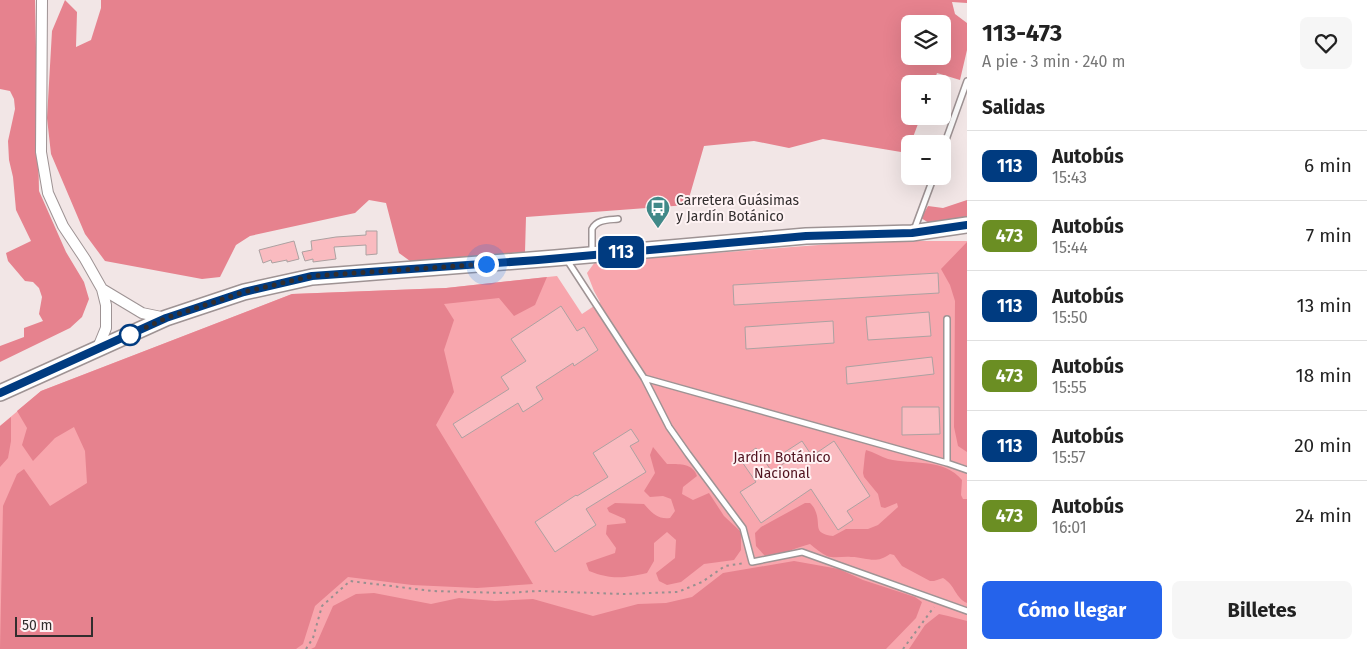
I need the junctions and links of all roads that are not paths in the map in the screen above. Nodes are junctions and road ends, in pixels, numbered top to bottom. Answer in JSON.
{"nodes":[{"id":1,"x":42,"y":0,"type":"edge"},
{"id":2,"x":967,"y":81,"type":"edge"},
{"id":3,"x":948,"y":135,"type":"edge"},
{"id":4,"x":931,"y":185,"type":"edge"},
{"id":5,"x":618,"y":219,"type":"dead end"},
{"id":6,"x":967,"y":225,"type":"edge"},
{"id":7,"x":912,"y":233,"type":"junction"},
{"id":8,"x":592,"y":255,"type":"junction"},
{"id":9,"x":565,"y":257,"type":"junction"},
{"id":10,"x":102,"y":289,"type":"junction"},
{"id":11,"x":166,"y":318,"type":"junction"},
{"id":12,"x":947,"y":319,"type":"dead end"},
{"id":13,"x":97,"y":350,"type":"junction"},
{"id":14,"x":644,"y":378,"type":"junction"},
{"id":15,"x":0,"y":393,"type":"edge"},
{"id":16,"x":947,"y":463,"type":"junction"},
{"id":17,"x":967,"y":470,"type":"edge"},
{"id":18,"x":967,"y":611,"type":"edge"}],
"edges":[{"from":1,"to":10,"type":"street"},
{"from":2,"to":3,"type":"lane"},
{"from":4,"to":7,"type":"lane"},
{"from":5,"to":8,"type":"lane"},
{"from":6,"to":7,"type":"main road"},
{"from":7,"to":8,"type":"main road"},
{"from":8,"to":9,"type":"main road"},
{"from":9,"to":11,"type":"main road"},
{"from":9,"to":14,"type":"lane"},
{"from":10,"to":11,"type":"street"},
{"from":10,"to":13,"type":"street"},
{"from":11,"to":13,"type":"main road"},
{"from":12,"to":16,"type":"lane"},
{"from":13,"to":15,"type":"main road"},
{"from":14,"to":16,"type":"lane"},
{"from":14,"to":18,"type":"lane"},
{"from":16,"to":17,"type":"lane"}]}
